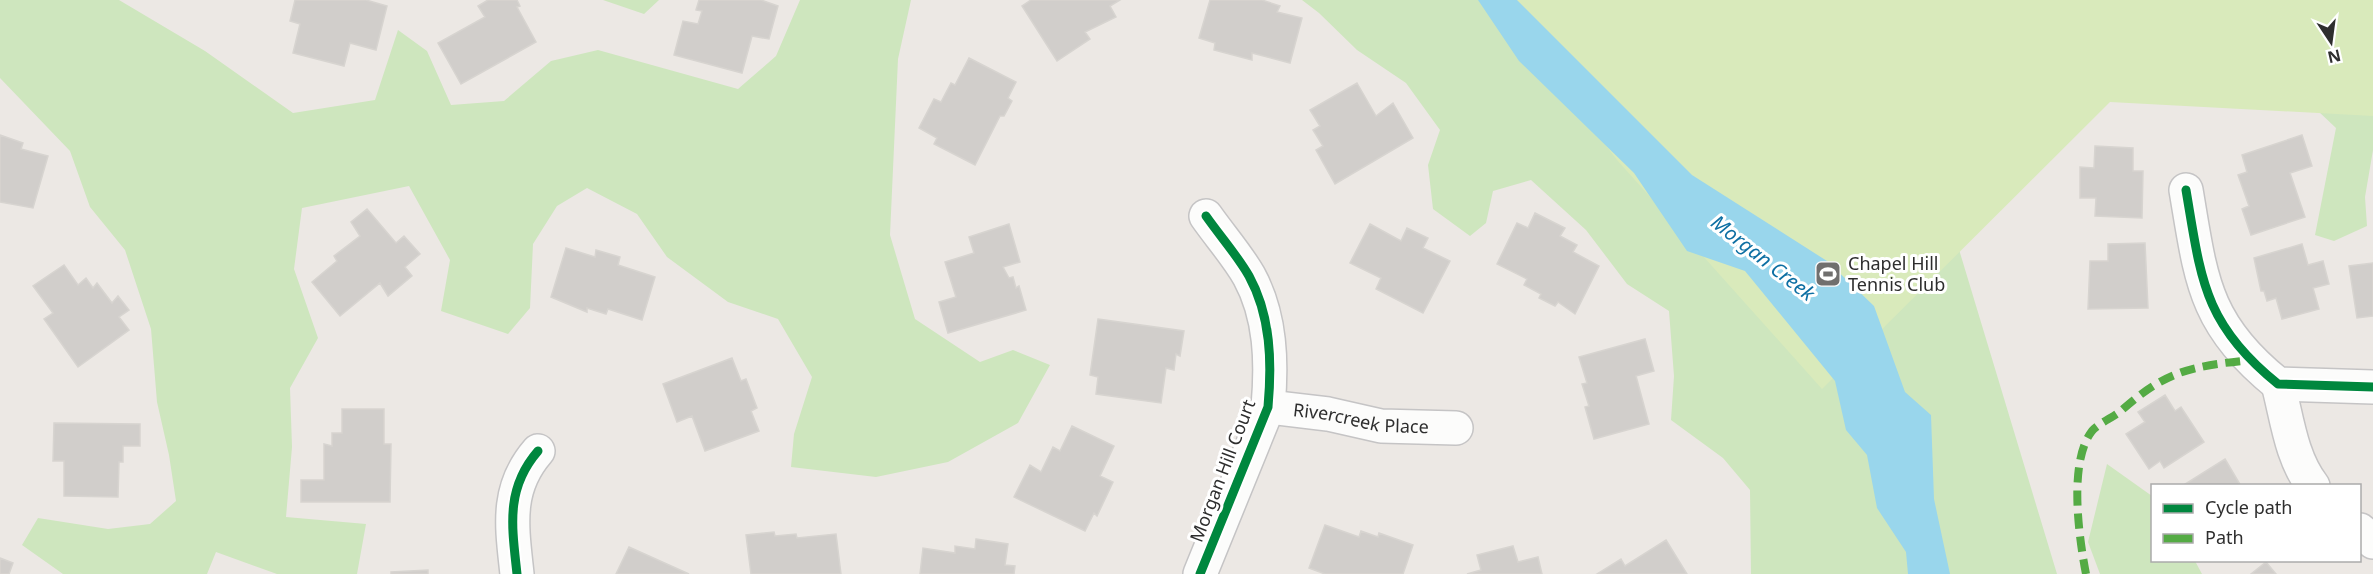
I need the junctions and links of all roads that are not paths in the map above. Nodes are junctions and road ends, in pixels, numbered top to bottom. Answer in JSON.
{"nodes":[{"id":1,"x":2186,"y":189,"type":"dead end"},
{"id":2,"x":1206,"y":216,"type":"dead end"},
{"id":3,"x":2278,"y":384,"type":"junction"},
{"id":4,"x":2373,"y":387,"type":"edge"},
{"id":5,"x":1268,"y":407,"type":"junction"},
{"id":6,"x":1456,"y":428,"type":"dead end"},
{"id":7,"x":538,"y":450,"type":"dead end"},
{"id":8,"x":2312,"y":484,"type":"edge"},
{"id":9,"x":2361,"y":531,"type":"edge"},
{"id":10,"x":2373,"y":542,"type":"edge"},
{"id":11,"x":517,"y":574,"type":"edge"},
{"id":12,"x":1200,"y":574,"type":"edge"}],
"edges":[{"from":1,"to":3,"type":"street"},
{"from":2,"to":5,"type":"street","name":"Morgan Hill Court"},
{"from":3,"to":4,"type":"street"},
{"from":3,"to":8,"type":"street"},
{"from":5,"to":6,"type":"street","name":"Rivercreek Place"},
{"from":5,"to":12,"type":"street","name":"Morgan Hill Court"},
{"from":7,"to":11,"type":"street"},
{"from":9,"to":10,"type":"street"}]}
